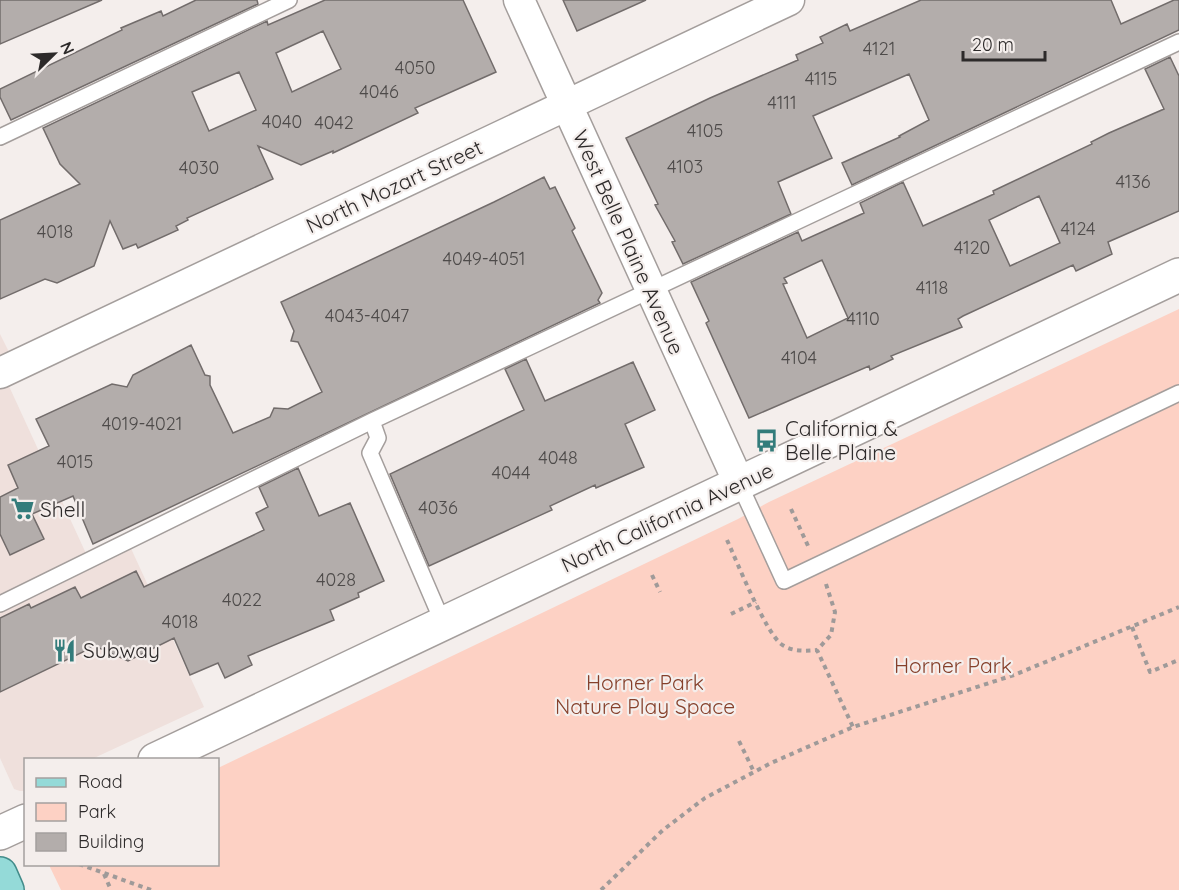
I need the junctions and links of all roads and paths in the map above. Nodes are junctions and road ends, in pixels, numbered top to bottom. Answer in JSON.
{"nodes":[{"id":1,"x":289,"y":0,"type":"edge"},
{"id":2,"x":519,"y":0,"type":"edge"},
{"id":3,"x":789,"y":0,"type":"edge"},
{"id":4,"x":1179,"y":42,"type":"edge"},
{"id":5,"x":567,"y":105,"type":"junction"},
{"id":6,"x":0,"y":136,"type":"edge"},
{"id":7,"x":1179,"y":275,"type":"edge"},
{"id":8,"x":651,"y":290,"type":"junction"},
{"id":9,"x":0,"y":373,"type":"edge"},
{"id":10,"x":1179,"y":393,"type":"edge"},
{"id":11,"x":372,"y":421,"type":"junction"},
{"id":12,"x":739,"y":483,"type":"junction"},
{"id":13,"x":791,"y":509,"type":"dead end"},
{"id":14,"x":727,"y":540,"type":"dead end"},
{"id":15,"x":813,"y":557,"type":"dead end"},
{"id":16,"x":652,"y":575,"type":"dead end"},
{"id":17,"x":824,"y":580,"type":"dead end"},
{"id":18,"x":660,"y":592,"type":"dead end"},
{"id":19,"x":756,"y":602,"type":"junction"},
{"id":20,"x":0,"y":604,"type":"edge"},
{"id":21,"x":1179,"y":606,"type":"edge"},
{"id":22,"x":731,"y":614,"type":"dead end"},
{"id":23,"x":443,"y":623,"type":"junction"},
{"id":24,"x":1132,"y":627,"type":"junction"},
{"id":25,"x":817,"y":650,"type":"junction"},
{"id":26,"x":1176,"y":661,"type":"dead end"},
{"id":27,"x":853,"y":727,"type":"junction"},
{"id":28,"x":739,"y":741,"type":"dead end"},
{"id":29,"x":157,"y":758,"type":"edge"},
{"id":30,"x":754,"y":772,"type":"junction"},
{"id":31,"x":24,"y":821,"type":"edge"},
{"id":32,"x":0,"y":833,"type":"edge"},
{"id":33,"x":85,"y":866,"type":"edge"},
{"id":34,"x":104,"y":873,"type":"junction"},
{"id":35,"x":0,"y":874,"type":"edge"},
{"id":36,"x":7,"y":890,"type":"edge"},
{"id":37,"x":111,"y":890,"type":"edge"},
{"id":38,"x":151,"y":890,"type":"edge"},
{"id":39,"x":601,"y":890,"type":"edge"}],
"edges":[{"from":1,"to":6,"type":"lane"},
{"from":2,"to":5,"type":"street","name":"West Belle Plaine Avenue"},
{"from":3,"to":5,"type":"street","name":"North Mozart Street"},
{"from":4,"to":8,"type":"lane"},
{"from":5,"to":8,"type":"street","name":"West Belle Plaine Avenue"},
{"from":5,"to":9,"type":"street","name":"North Mozart Street"},
{"from":7,"to":12,"type":"street","name":"North California Avenue"},
{"from":8,"to":11,"type":"lane"},
{"from":8,"to":12,"type":"street","name":"West Belle Plaine Avenue"},
{"from":10,"to":12,"type":"lane"},
{"from":11,"to":20,"type":"lane"},
{"from":11,"to":23,"type":"lane"},
{"from":12,"to":23,"type":"street","name":"North California Avenue"},
{"from":13,"to":15,"type":"path"},
{"from":14,"to":19,"type":"path"},
{"from":16,"to":18,"type":"path"},
{"from":17,"to":25,"type":"path"},
{"from":19,"to":22,"type":"path"},
{"from":19,"to":25,"type":"path"},
{"from":21,"to":24,"type":"path"},
{"from":23,"to":29,"type":"street","name":"North California Avenue"},
{"from":24,"to":26,"type":"path"},
{"from":24,"to":27,"type":"path"},
{"from":25,"to":27,"type":"path"},
{"from":27,"to":30,"type":"path"},
{"from":28,"to":30,"type":"path"},
{"from":30,"to":39,"type":"path"},
{"from":31,"to":32,"type":"street"},
{"from":33,"to":34,"type":"path"},
{"from":34,"to":37,"type":"path"},
{"from":34,"to":38,"type":"path"},
{"from":35,"to":36,"type":"main road"}]}
